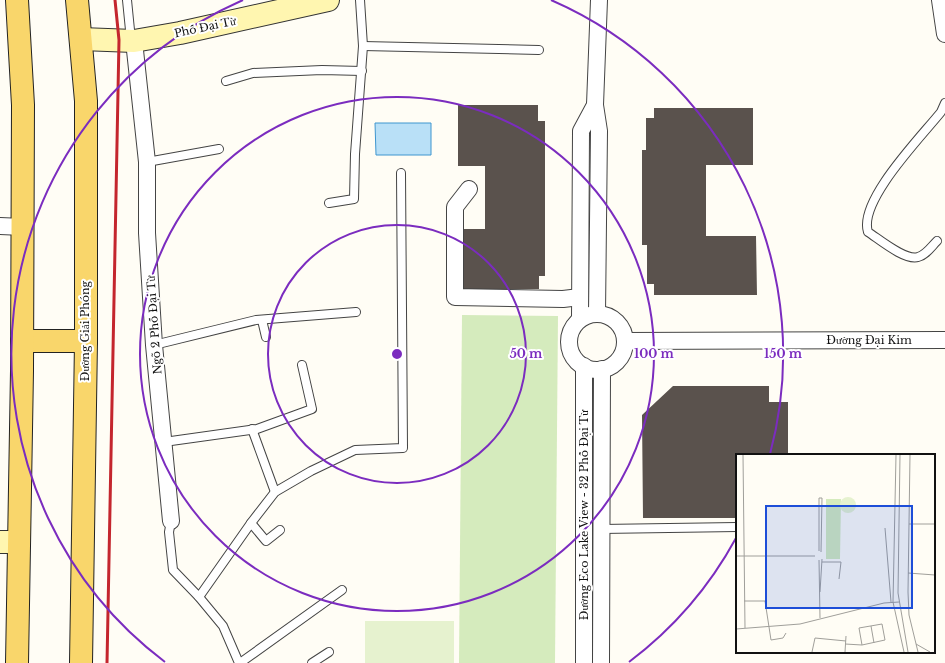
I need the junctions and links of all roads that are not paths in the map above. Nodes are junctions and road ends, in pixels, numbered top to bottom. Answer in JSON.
{"nodes":[{"id":1,"x":17,"y":0,"type":"edge"},
{"id":2,"x":77,"y":0,"type":"edge"},
{"id":3,"x":127,"y":0,"type":"edge"},
{"id":4,"x":328,"y":0,"type":"edge"},
{"id":5,"x":360,"y":0,"type":"edge"},
{"id":6,"x":599,"y":0,"type":"edge"},
{"id":7,"x":940,"y":0,"type":"edge"},
{"id":8,"x":945,"y":34,"type":"edge"},
{"id":9,"x":81,"y":39,"type":"junction"},
{"id":10,"x":134,"y":41,"type":"junction"},
{"id":11,"x":363,"y":46,"type":"junction"},
{"id":12,"x":539,"y":50,"type":"dead end"},
{"id":13,"x":362,"y":71,"type":"junction"},
{"id":14,"x":226,"y":82,"type":"dead end"},
{"id":15,"x":595,"y":100,"type":"junction"},
{"id":16,"x":945,"y":103,"type":"edge"},
{"id":17,"x":219,"y":149,"type":"dead end"},
{"id":18,"x":147,"y":162,"type":"junction"},
{"id":19,"x":402,"y":173,"type":"dead end"},
{"id":20,"x":469,"y":189,"type":"dead end"},
{"id":21,"x":329,"y":203,"type":"dead end"},
{"id":22,"x":0,"y":226,"type":"edge"},
{"id":23,"x":22,"y":227,"type":"junction"},
{"id":24,"x":937,"y":241,"type":"dead end"},
{"id":25,"x":580,"y":297,"type":"junction"},
{"id":26,"x":356,"y":312,"type":"dead end"},
{"id":27,"x":597,"y":314,"type":"junction"},
{"id":28,"x":580,"y":319,"type":"junction"},
{"id":29,"x":262,"y":320,"type":"junction"},
{"id":30,"x":266,"y":337,"type":"dead end"},
{"id":31,"x":945,"y":340,"type":"edge"},
{"id":32,"x":22,"y":341,"type":"junction"},
{"id":33,"x":86,"y":341,"type":"junction"},
{"id":34,"x":626,"y":341,"type":"junction"},
{"id":35,"x":154,"y":345,"type":"junction"},
{"id":36,"x":302,"y":365,"type":"dead end"},
{"id":37,"x":584,"y":366,"type":"junction"},
{"id":38,"x":602,"y":369,"type":"junction"},
{"id":39,"x":252,"y":429,"type":"junction"},
{"id":40,"x":164,"y":442,"type":"junction"},
{"id":41,"x":275,"y":492,"type":"junction"},
{"id":42,"x":171,"y":521,"type":"joint"},
{"id":43,"x":250,"y":523,"type":"junction"},
{"id":44,"x":736,"y":527,"type":"edge"},
{"id":45,"x":601,"y":529,"type":"junction"},
{"id":46,"x":280,"y":530,"type":"dead end"},
{"id":47,"x":9,"y":542,"type":"edge"},
{"id":48,"x":342,"y":590,"type":"dead end"},
{"id":49,"x":199,"y":597,"type":"junction"},
{"id":50,"x":329,"y":652,"type":"dead end"},
{"id":51,"x":17,"y":663,"type":"edge"},
{"id":52,"x":82,"y":663,"type":"edge"},
{"id":53,"x":240,"y":663,"type":"edge"},
{"id":54,"x":312,"y":663,"type":"edge"},
{"id":55,"x":584,"y":663,"type":"edge"},
{"id":56,"x":601,"y":663,"type":"edge"}],
"edges":[{"from":1,"to":23,"type":"main road"},
{"from":2,"to":9,"type":"main road","name":"Đường Giải Phóng"},
{"from":3,"to":10,"type":"lane"},
{"from":4,"to":10,"type":"street","name":"Phố Đại Từ"},
{"from":5,"to":11,"type":"lane"},
{"from":6,"to":15,"type":"street"},
{"from":7,"to":8,"type":"street"},
{"from":9,"to":10,"type":"street","name":"Phố Đại Từ"},
{"from":9,"to":33,"type":"main road","name":"Đường Giải Phóng"},
{"from":10,"to":18,"type":"street","name":"Ngõ 2 Phố Đại Từ"},
{"from":11,"to":12,"type":"lane"},
{"from":11,"to":13,"type":"lane"},
{"from":13,"to":14,"type":"lane"},
{"from":13,"to":21,"type":"lane"},
{"from":15,"to":25,"type":"street"},
{"from":15,"to":27,"type":"street"},
{"from":16,"to":24,"type":"lane"},
{"from":17,"to":18,"type":"lane"},
{"from":18,"to":35,"type":"street","name":"Ngõ 2 Phố Đại Từ"},
{"from":19,"to":41,"type":"lane"},
{"from":20,"to":25,"type":"street"},
{"from":22,"to":23,"type":"street"},
{"from":23,"to":32,"type":"main road"},
{"from":25,"to":28,"type":"street"},
{"from":26,"to":29,"type":"lane"},
{"from":27,"to":28,"type":"street"},
{"from":27,"to":34,"type":"street"},
{"from":28,"to":37,"type":"street"},
{"from":29,"to":30,"type":"lane"},
{"from":29,"to":35,"type":"lane"},
{"from":31,"to":34,"type":"street","name":"Đường Đại Kim"},
{"from":32,"to":33,"type":"main road"},
{"from":32,"to":47,"type":"main road"},
{"from":33,"to":52,"type":"main road","name":"Đường Giải Phóng"},
{"from":34,"to":38,"type":"street"},
{"from":35,"to":40,"type":"street","name":"Ngõ 2 Phố Đại Từ"},
{"from":36,"to":39,"type":"lane"},
{"from":37,"to":38,"type":"street"},
{"from":37,"to":55,"type":"street","name":"Đường Eco Lake View - 32 Phố Đại Từ"},
{"from":38,"to":45,"type":"street","name":"Đường Eco Lake View - 32 Phố Đại Từ"},
{"from":39,"to":40,"type":"lane"},
{"from":39,"to":41,"type":"lane"},
{"from":40,"to":42,"type":"street","name":"Ngõ 2 Phố Đại Từ"},
{"from":41,"to":43,"type":"lane"},
{"from":42,"to":49,"type":"lane","name":"Ngõ 2 Phố Đại Từ"},
{"from":43,"to":46,"type":"lane"},
{"from":43,"to":49,"type":"lane"},
{"from":44,"to":45,"type":"lane"},
{"from":45,"to":56,"type":"street","name":"Đường Eco Lake View - 32 Phố Đại Từ"},
{"from":47,"to":51,"type":"main road"},
{"from":48,"to":53,"type":"lane"},
{"from":49,"to":53,"type":"lane","name":"Ngõ 2 Phố Đại Từ"},
{"from":50,"to":54,"type":"lane"}]}
